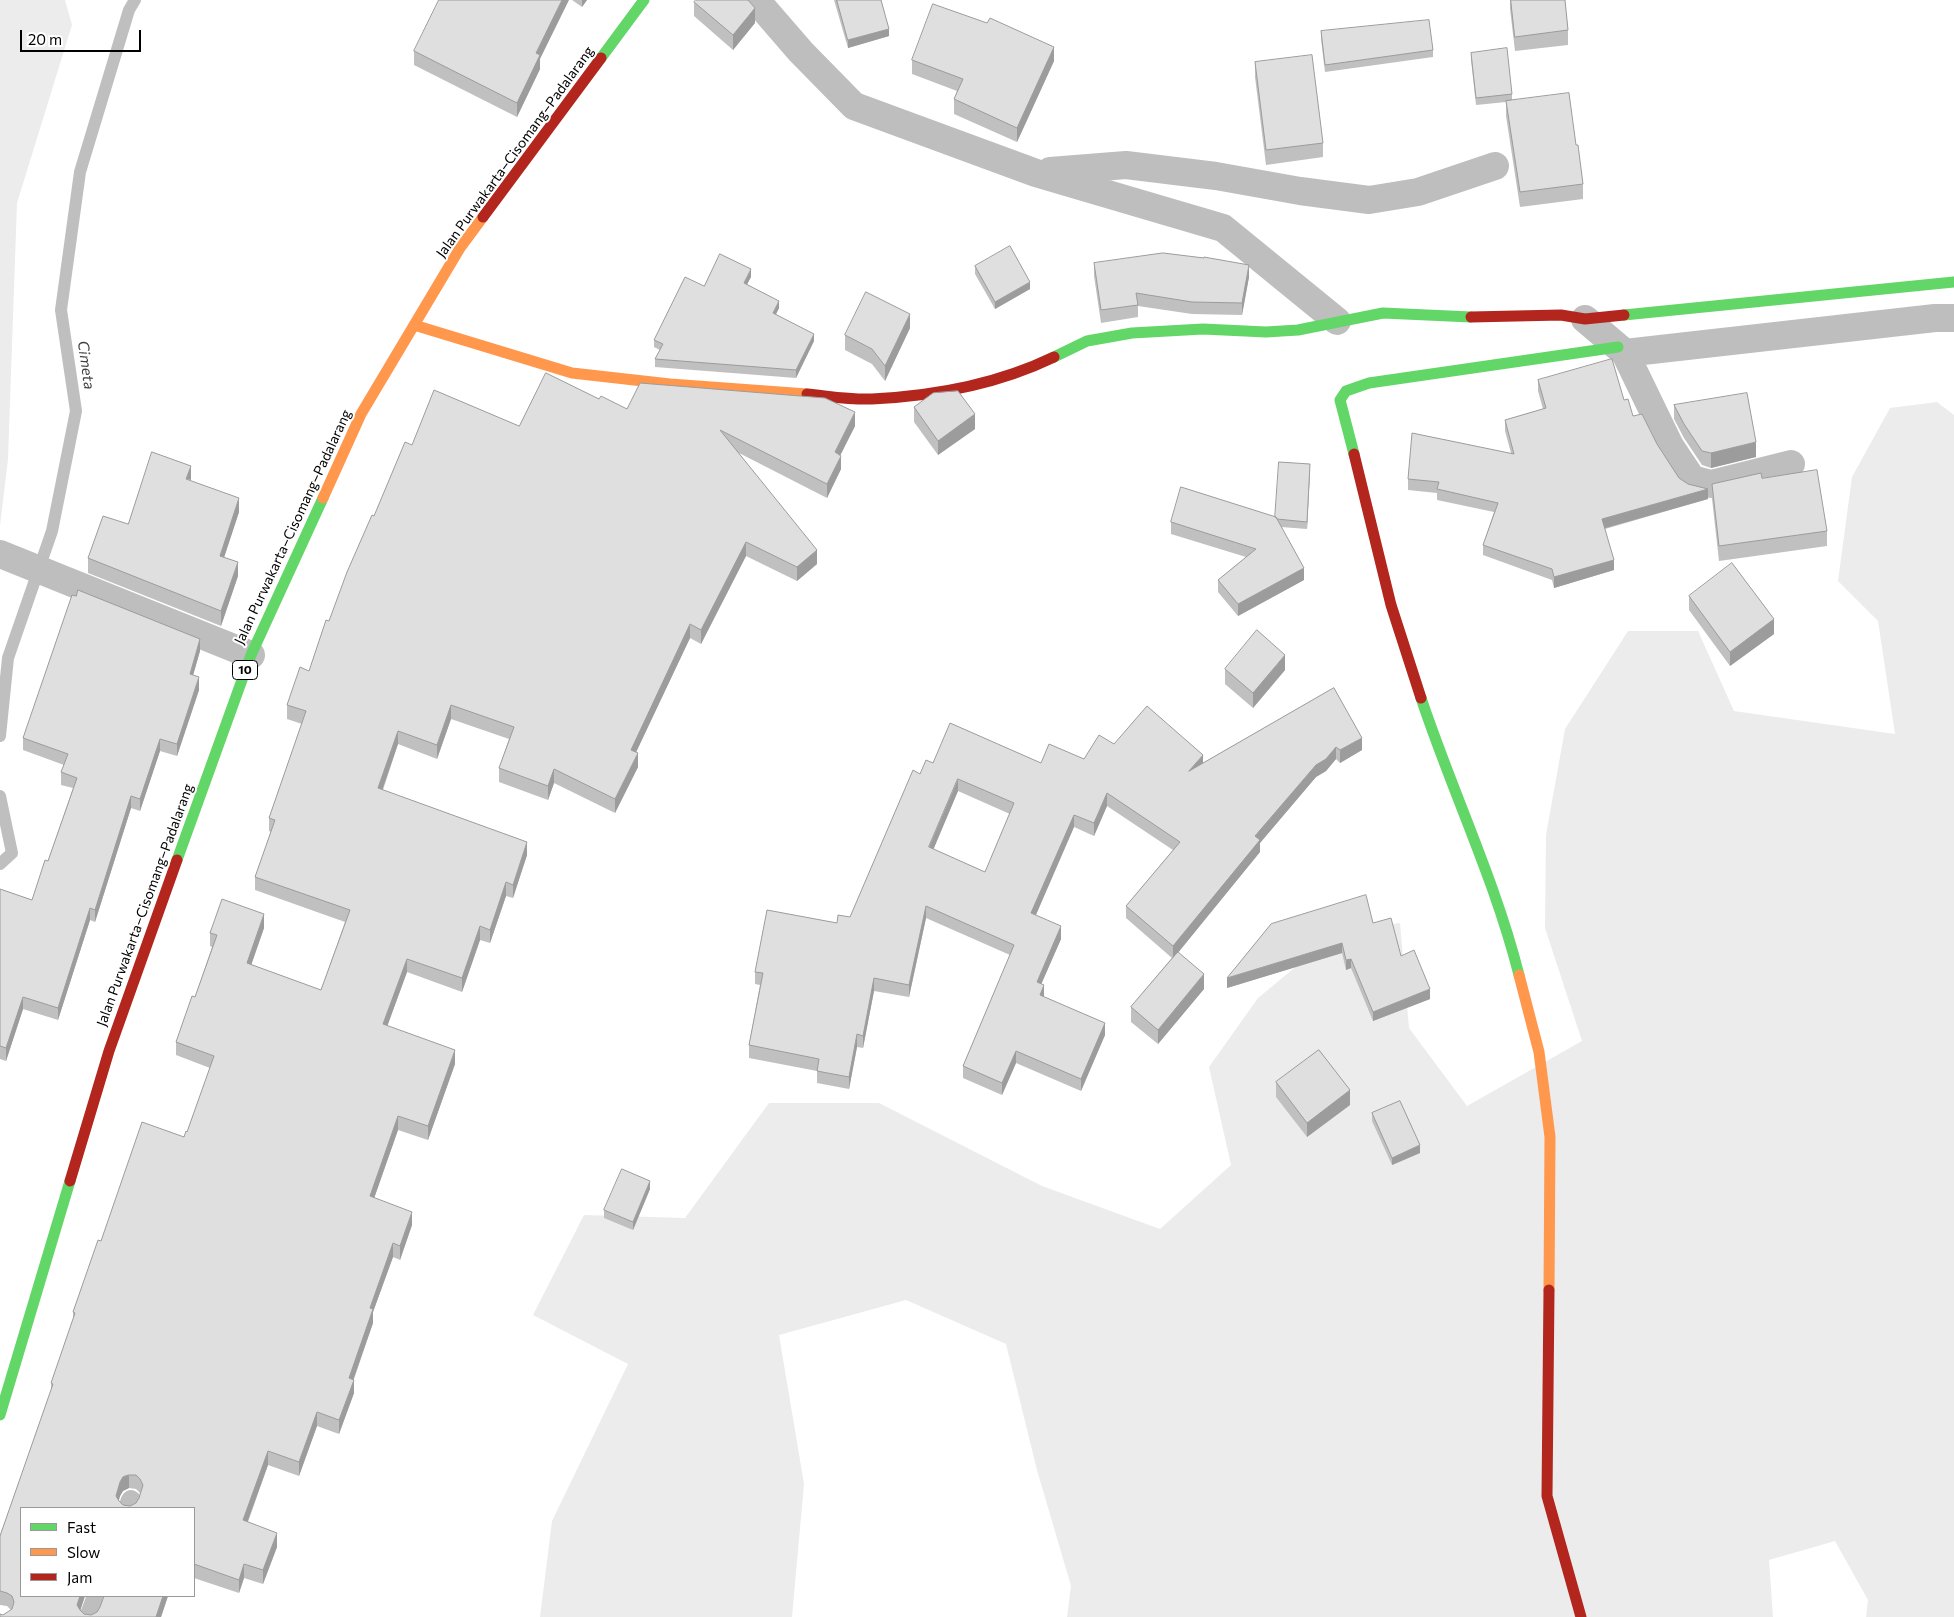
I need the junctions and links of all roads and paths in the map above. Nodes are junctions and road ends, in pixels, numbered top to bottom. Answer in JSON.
{"nodes":[{"id":1,"x":644,"y":0,"type":"edge"},
{"id":2,"x":756,"y":0,"type":"edge"},
{"id":3,"x":1495,"y":166,"type":"dead end"},
{"id":4,"x":1036,"y":173,"type":"junction"},
{"id":5,"x":1954,"y":282,"type":"edge"},
{"id":6,"x":1954,"y":318,"type":"edge"},
{"id":7,"x":1585,"y":319,"type":"junction"},
{"id":8,"x":1337,"y":322,"type":"junction"},
{"id":9,"x":414,"y":325,"type":"junction"},
{"id":10,"x":1621,"y":350,"type":"junction"},
{"id":11,"x":1791,"y":464,"type":"dead end"},
{"id":12,"x":2,"y":555,"type":"edge"},
{"id":13,"x":250,"y":655,"type":"junction"},
{"id":14,"x":0,"y":1415,"type":"edge"},
{"id":15,"x":96,"y":1597,"type":"edge"},
{"id":16,"x":89,"y":1617,"type":"edge"},
{"id":17,"x":1581,"y":1617,"type":"edge"}],
"edges":[{"from":1,"to":9,"type":"main road","name":"Jalan Purwakarta–Cisomang–Padalarang","number":"10"},
{"from":2,"to":4,"type":"street"},
{"from":3,"to":4,"type":"street"},
{"from":4,"to":8,"type":"street"},
{"from":5,"to":7,"type":"main road"},
{"from":6,"to":10,"type":"street"},
{"from":7,"to":8,"type":"main road"},
{"from":7,"to":10,"type":"street"},
{"from":8,"to":9,"type":"main road"},
{"from":9,"to":13,"type":"main road","name":"Jalan Purwakarta–Cisomang–Padalarang","number":"10"},
{"from":10,"to":11,"type":"street"},
{"from":10,"to":17,"type":"main road"},
{"from":12,"to":13,"type":"street"},
{"from":13,"to":14,"type":"main road","name":"Jalan Purwakarta–Cisomang–Padalarang","number":"10"},
{"from":15,"to":16,"type":"lane"}]}
